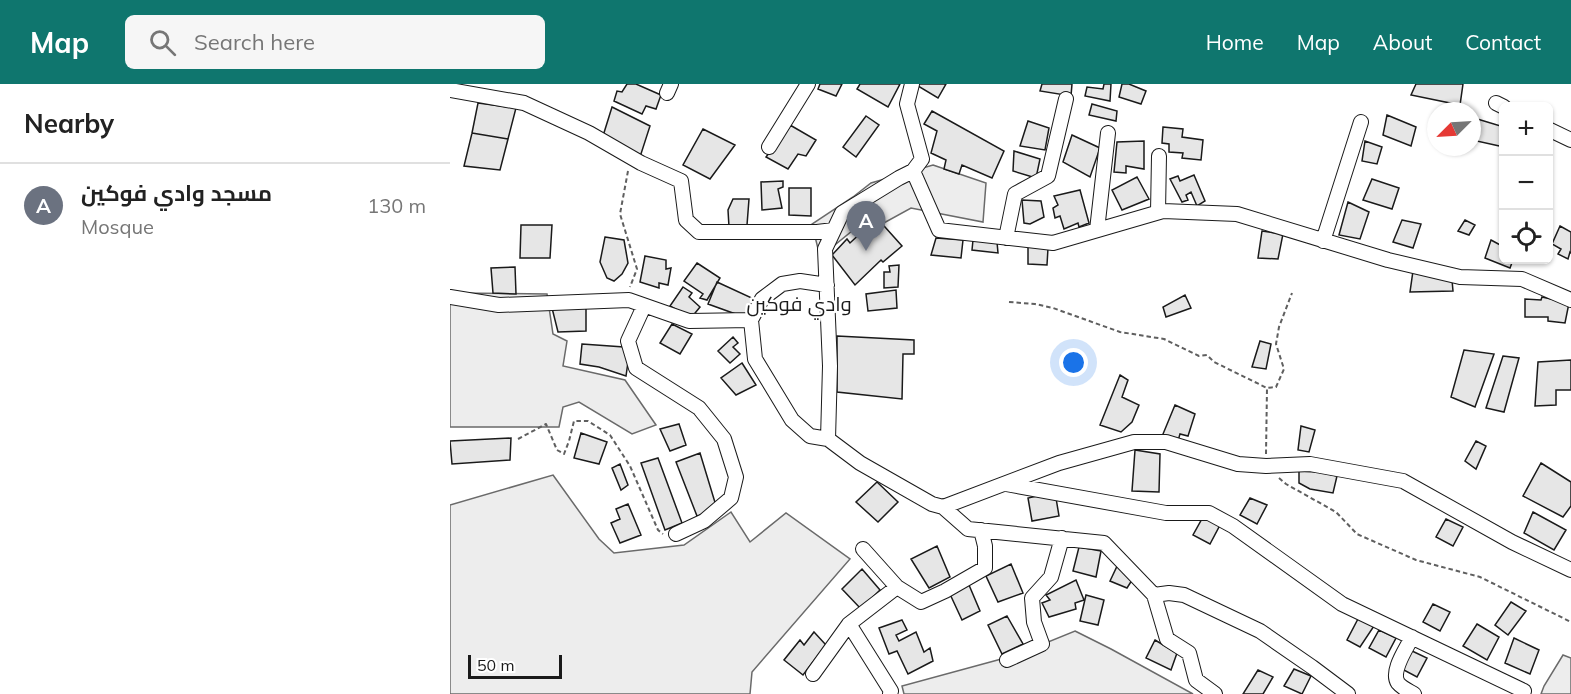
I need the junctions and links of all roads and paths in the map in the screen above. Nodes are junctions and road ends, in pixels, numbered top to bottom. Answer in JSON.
{"nodes":[{"id":1,"x":808,"y":84,"type":"edge"},
{"id":2,"x":912,"y":84,"type":"edge"},
{"id":3,"x":450,"y":90,"type":"edge"},
{"id":4,"x":1066,"y":99,"type":"dead end"},
{"id":5,"x":1361,"y":122,"type":"dead end"},
{"id":6,"x":1553,"y":131,"type":"edge"},
{"id":7,"x":1108,"y":133,"type":"dead end"},
{"id":8,"x":1571,"y":140,"type":"edge"},
{"id":9,"x":769,"y":147,"type":"dead end"},
{"id":10,"x":1159,"y":156,"type":"dead end"},
{"id":11,"x":631,"y":157,"type":"junction"},
{"id":12,"x":913,"y":171,"type":"junction"},
{"id":13,"x":1158,"y":212,"type":"junction"},
{"id":14,"x":834,"y":230,"type":"junction"},
{"id":15,"x":1097,"y":230,"type":"junction"},
{"id":16,"x":1006,"y":238,"type":"junction"},
{"id":17,"x":1323,"y":241,"type":"junction"},
{"id":18,"x":827,"y":285,"type":"junction"},
{"id":19,"x":1292,"y":293,"type":"dead end"},
{"id":20,"x":450,"y":297,"type":"edge"},
{"id":21,"x":625,"y":300,"type":"junction"},
{"id":22,"x":1571,"y":300,"type":"edge"},
{"id":23,"x":1008,"y":302,"type":"dead end"},
{"id":24,"x":644,"y":306,"type":"junction"},
{"id":25,"x":751,"y":320,"type":"junction"},
{"id":26,"x":1267,"y":388,"type":"junction"},
{"id":27,"x":518,"y":439,"type":"dead end"},
{"id":28,"x":828,"y":439,"type":"junction"},
{"id":29,"x":1266,"y":466,"type":"junction"},
{"id":30,"x":1006,"y":484,"type":"junction"},
{"id":31,"x":943,"y":507,"type":"junction"},
{"id":32,"x":981,"y":530,"type":"junction"},
{"id":33,"x":676,"y":534,"type":"joint"},
{"id":34,"x":1062,"y":538,"type":"junction"},
{"id":35,"x":863,"y":549,"type":"dead end"},
{"id":36,"x":1571,"y":570,"type":"edge"},
{"id":37,"x":897,"y":587,"type":"junction"},
{"id":38,"x":1154,"y":595,"type":"junction"},
{"id":39,"x":1571,"y":622,"type":"edge"},
{"id":40,"x":849,"y":624,"type":"junction"},
{"id":41,"x":1412,"y":637,"type":"junction"},
{"id":42,"x":1007,"y":660,"type":"dead end"},
{"id":43,"x":813,"y":674,"type":"dead end"},
{"id":44,"x":1524,"y":691,"type":"dead end"},
{"id":45,"x":890,"y":694,"type":"edge"},
{"id":46,"x":1215,"y":694,"type":"edge"},
{"id":47,"x":1348,"y":694,"type":"edge"},
{"id":48,"x":1414,"y":694,"type":"edge"}],
"edges":[{"from":1,"to":9,"type":"street"},
{"from":2,"to":12,"type":"street"},
{"from":3,"to":11,"type":"street"},
{"from":4,"to":16,"type":"street"},
{"from":5,"to":17,"type":"street"},
{"from":6,"to":8,"type":"street"},
{"from":7,"to":15,"type":"street"},
{"from":10,"to":13,"type":"street"},
{"from":11,"to":14,"type":"street"},
{"from":11,"to":21,"type":"path"},
{"from":12,"to":14,"type":"street"},
{"from":12,"to":16,"type":"street"},
{"from":13,"to":15,"type":"street"},
{"from":13,"to":17,"type":"street"},
{"from":14,"to":18,"type":"street"},
{"from":15,"to":16,"type":"street"},
{"from":17,"to":22,"type":"street"},
{"from":18,"to":25,"type":"street"},
{"from":18,"to":28,"type":"street"},
{"from":19,"to":26,"type":"path"},
{"from":20,"to":21,"type":"street"},
{"from":21,"to":24,"type":"street"},
{"from":23,"to":26,"type":"path"},
{"from":24,"to":25,"type":"street"},
{"from":24,"to":33,"type":"street"},
{"from":25,"to":28,"type":"street"},
{"from":26,"to":29,"type":"path"},
{"from":27,"to":33,"type":"path"},
{"from":28,"to":31,"type":"street"},
{"from":29,"to":30,"type":"street"},
{"from":29,"to":36,"type":"street"},
{"from":29,"to":39,"type":"path"},
{"from":30,"to":31,"type":"street"},
{"from":30,"to":41,"type":"street"},
{"from":31,"to":32,"type":"street"},
{"from":32,"to":34,"type":"street"},
{"from":32,"to":37,"type":"street"},
{"from":34,"to":38,"type":"street"},
{"from":34,"to":42,"type":"street"},
{"from":35,"to":37,"type":"street"},
{"from":37,"to":40,"type":"street"},
{"from":38,"to":46,"type":"street"},
{"from":38,"to":47,"type":"street"},
{"from":40,"to":43,"type":"street"},
{"from":40,"to":45,"type":"street"},
{"from":41,"to":44,"type":"street"},
{"from":41,"to":48,"type":"street"}]}
